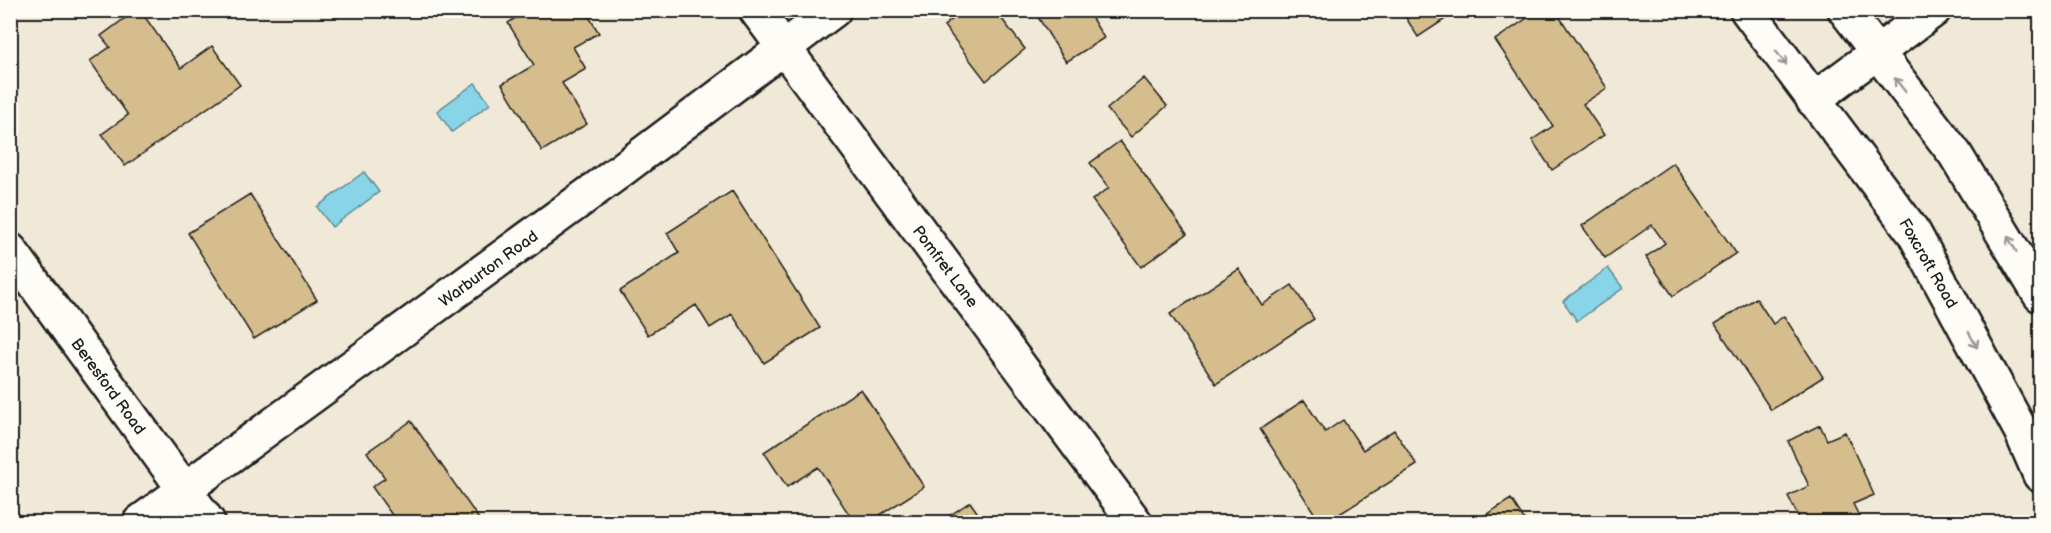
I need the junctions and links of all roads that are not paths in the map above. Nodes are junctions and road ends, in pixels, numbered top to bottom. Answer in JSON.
{"nodes":[{"id":1,"x":756,"y":10,"type":"edge"},
{"id":2,"x":834,"y":10,"type":"edge"},
{"id":3,"x":1747,"y":10,"type":"edge"},
{"id":4,"x":1845,"y":10,"type":"edge"},
{"id":5,"x":1934,"y":10,"type":"edge"},
{"id":6,"x":783,"y":47,"type":"junction"},
{"id":7,"x":1876,"y":54,"type":"junction"},
{"id":8,"x":1813,"y":100,"type":"junction"},
{"id":9,"x":10,"y":250,"type":"edge"},
{"id":10,"x":2040,"y":295,"type":"edge"},
{"id":11,"x":2040,"y":475,"type":"edge"},
{"id":12,"x":184,"y":490,"type":"junction"},
{"id":13,"x":140,"y":522,"type":"edge"},
{"id":14,"x":208,"y":522,"type":"edge"},
{"id":15,"x":1135,"y":522,"type":"edge"}],
"edges":[{"from":1,"to":6,"type":"street","name":"Pomfret Lane"},
{"from":2,"to":6,"type":"street","name":"Warburton Road"},
{"from":3,"to":8,"type":"street","name":"Foxcroft Road","one_way":true},
{"from":4,"to":7,"type":"street"},
{"from":5,"to":7,"type":"street"},
{"from":6,"to":12,"type":"street","name":"Warburton Road"},
{"from":6,"to":15,"type":"street","name":"Pomfret Lane"},
{"from":7,"to":8,"type":"street"},
{"from":10,"to":7,"type":"street","one_way":true},
{"from":8,"to":11,"type":"street","name":"Foxcroft Road","one_way":true},
{"from":9,"to":12,"type":"street","name":"Beresford Road"},
{"from":12,"to":13,"type":"street","name":"Warburton Road"},
{"from":12,"to":14,"type":"street","name":"Beresford Road"}]}
